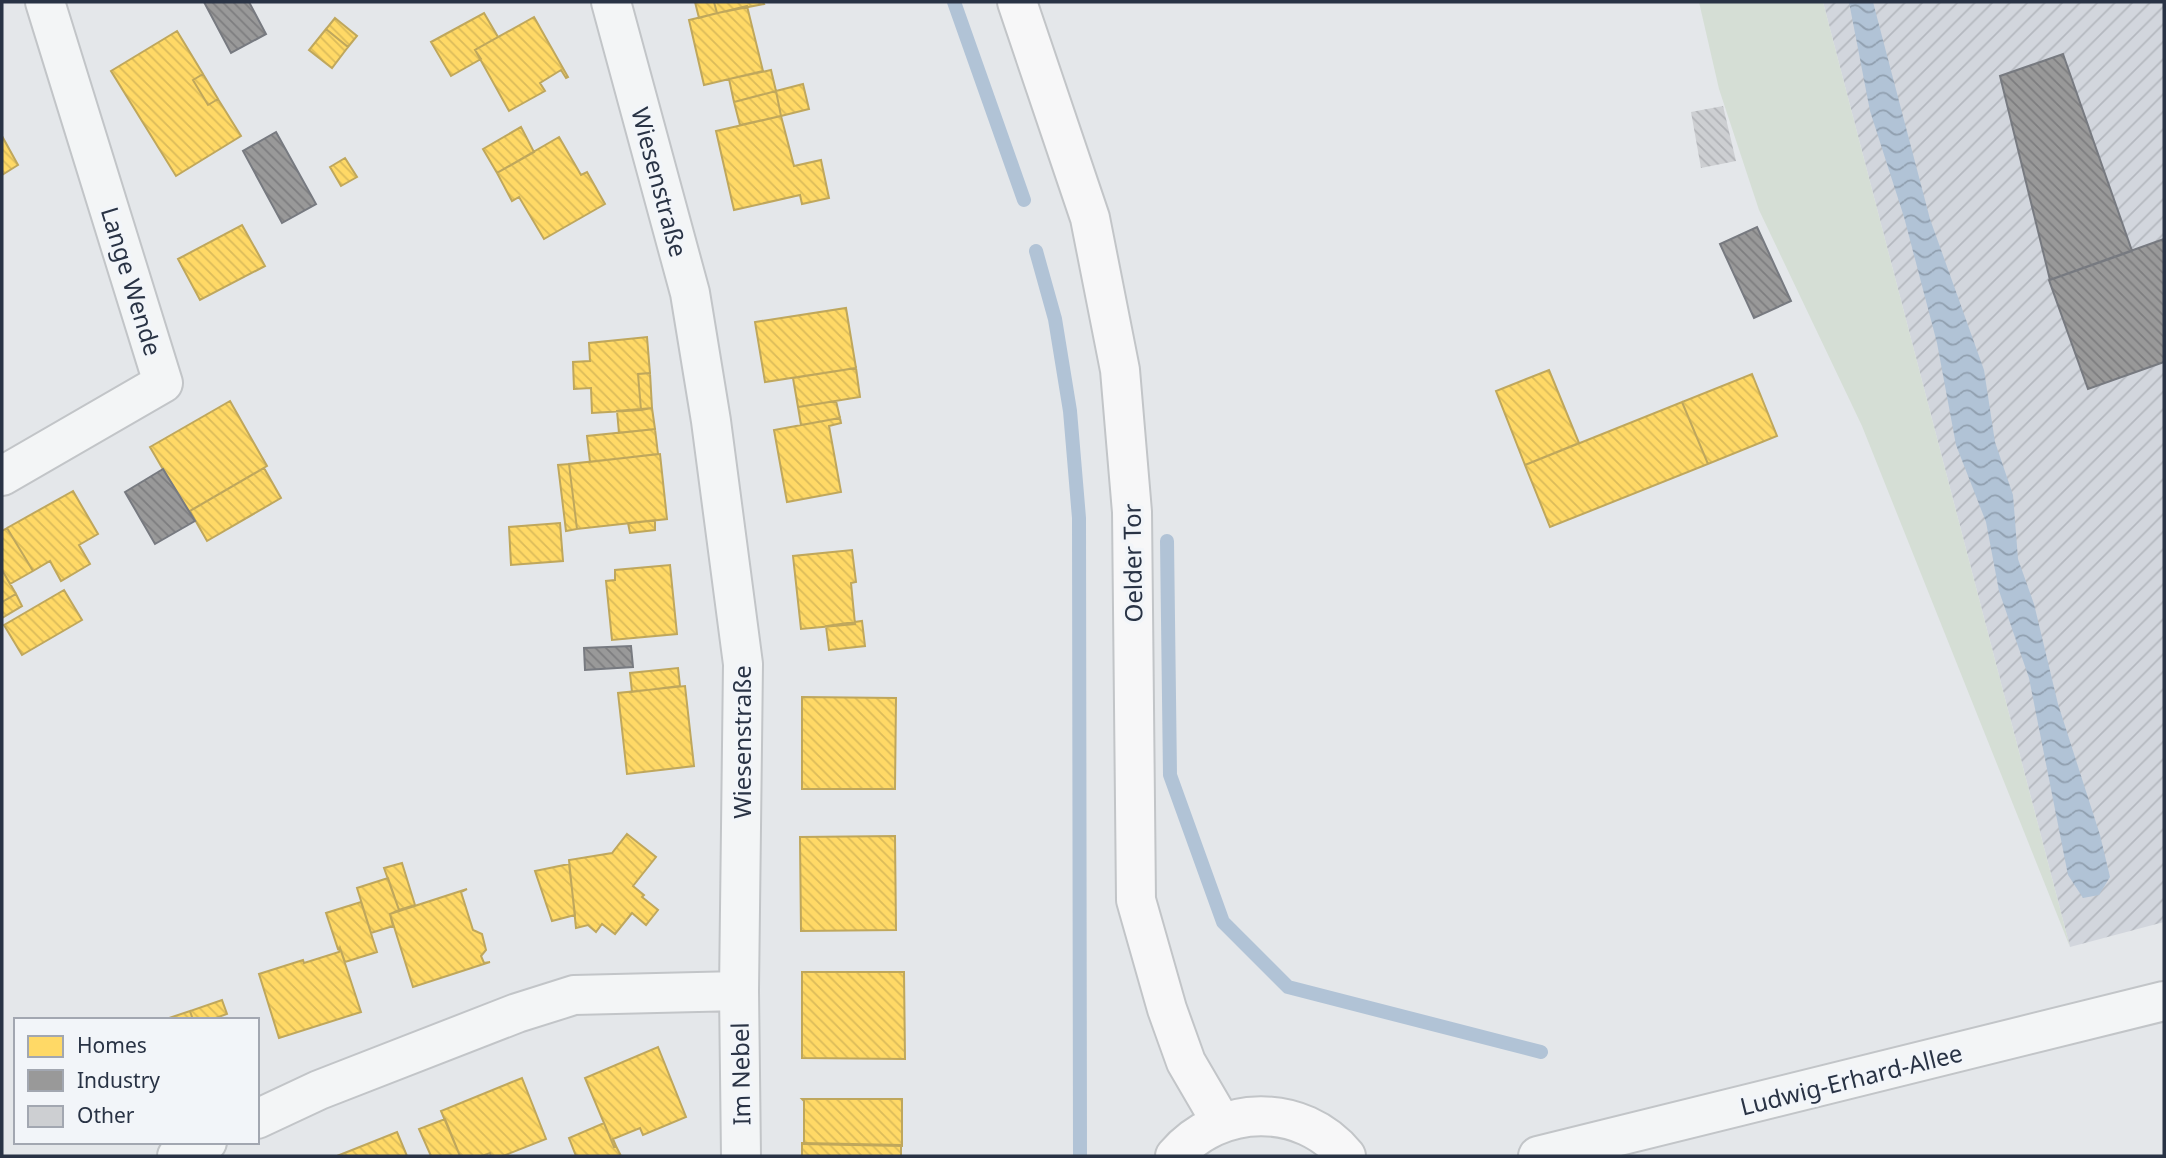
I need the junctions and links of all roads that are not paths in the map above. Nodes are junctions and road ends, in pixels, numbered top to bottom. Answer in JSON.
{"nodes":[{"id":1,"x":45,"y":2,"type":"edge"},
{"id":2,"x":611,"y":2,"type":"edge"},
{"id":3,"x":1017,"y":2,"type":"edge"},
{"id":4,"x":2,"y":476,"type":"edge"},
{"id":5,"x":739,"y":991,"type":"junction"},
{"id":6,"x":2164,"y":1001,"type":"edge"},
{"id":7,"x":259,"y":1118,"type":"edge"},
{"id":8,"x":1221,"y":1122,"type":"junction"},
{"id":9,"x":203,"y":1144,"type":"edge"},
{"id":10,"x":177,"y":1156,"type":"edge"},
{"id":11,"x":741,"y":1156,"type":"edge"},
{"id":12,"x":1175,"y":1156,"type":"edge"},
{"id":13,"x":1346,"y":1156,"type":"edge"},
{"id":14,"x":1538,"y":1156,"type":"edge"}],
"edges":[{"from":1,"to":4,"type":"street","name":"Lange Wende"},
{"from":2,"to":5,"type":"street","name":"Wiesenstraße"},
{"from":3,"to":8,"type":"main road","name":"Oelder Tor"},
{"from":5,"to":7,"type":"street"},
{"from":5,"to":11,"type":"street","name":"Im Nebel"},
{"from":6,"to":14,"type":"street","name":"Ludwig-Erhard-Allee"},
{"from":8,"to":12,"type":"main road"},
{"from":8,"to":13,"type":"main road"},
{"from":9,"to":10,"type":"street"}]}
